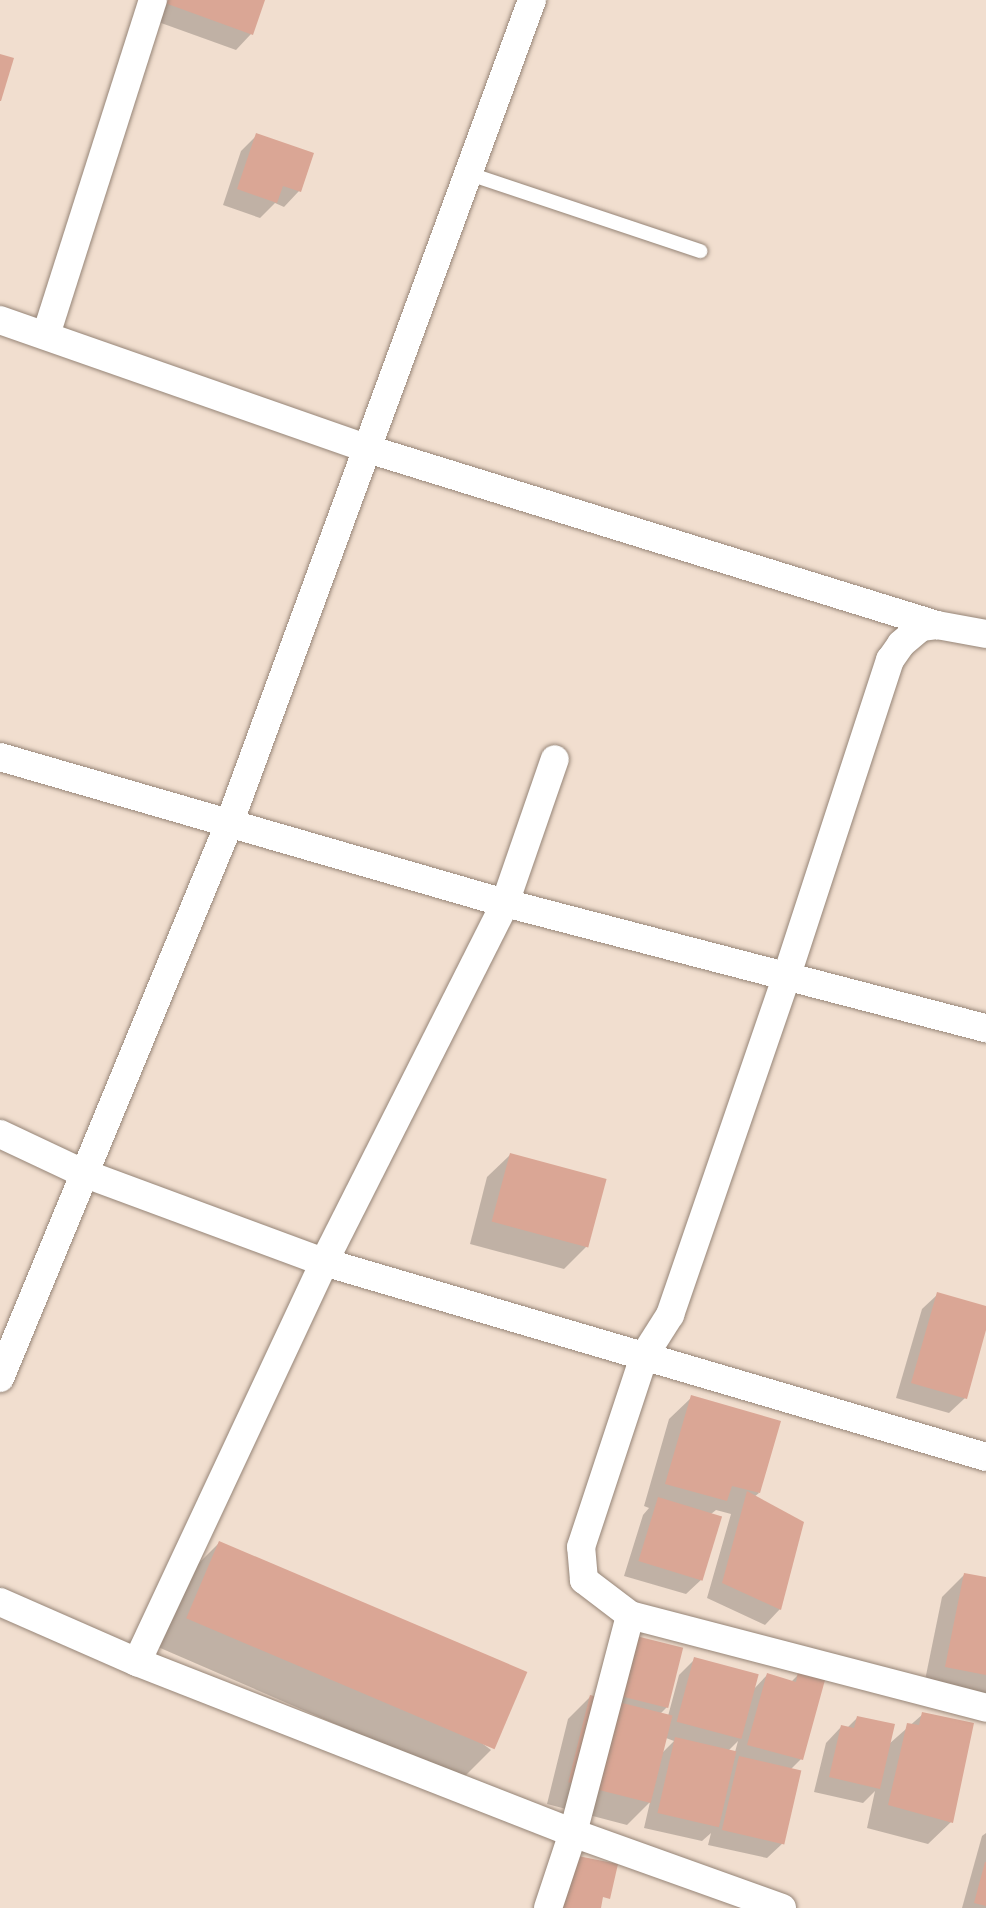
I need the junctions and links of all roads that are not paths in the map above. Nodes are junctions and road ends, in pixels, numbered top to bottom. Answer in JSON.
{"nodes":[{"id":1,"x":153,"y":0,"type":"edge"},
{"id":2,"x":532,"y":0,"type":"edge"},
{"id":3,"x":470,"y":174,"type":"junction"},
{"id":4,"x":700,"y":251,"type":"dead end"},
{"id":5,"x":0,"y":320,"type":"edge"},
{"id":6,"x":46,"y":335,"type":"junction"},
{"id":7,"x":368,"y":449,"type":"junction"},
{"id":8,"x":937,"y":625,"type":"junction"},
{"id":9,"x":986,"y":634,"type":"edge"},
{"id":10,"x":0,"y":757,"type":"edge"},
{"id":11,"x":555,"y":760,"type":"dead end"},
{"id":12,"x":229,"y":824,"type":"junction"},
{"id":13,"x":505,"y":903,"type":"junction"},
{"id":14,"x":786,"y":978,"type":"junction"},
{"id":15,"x":986,"y":1028,"type":"edge"},
{"id":16,"x":0,"y":1134,"type":"edge"},
{"id":17,"x":83,"y":1173,"type":"junction"},
{"id":18,"x":324,"y":1262,"type":"junction"},
{"id":19,"x":644,"y":1356,"type":"junction"},
{"id":20,"x":0,"y":1378,"type":"edge"},
{"id":21,"x":986,"y":1457,"type":"edge"},
{"id":22,"x":0,"y":1602,"type":"edge"},
{"id":23,"x":630,"y":1615,"type":"junction"},
{"id":24,"x":137,"y":1662,"type":"junction"},
{"id":25,"x":986,"y":1708,"type":"edge"},
{"id":26,"x":573,"y":1833,"type":"junction"},
{"id":27,"x":548,"y":1908,"type":"edge"},
{"id":28,"x":782,"y":1908,"type":"edge"}],
"edges":[{"from":1,"to":6,"type":"street"},
{"from":2,"to":3,"type":"street"},
{"from":3,"to":4,"type":"lane"},
{"from":3,"to":7,"type":"street"},
{"from":5,"to":6,"type":"street"},
{"from":6,"to":7,"type":"street"},
{"from":7,"to":8,"type":"street"},
{"from":7,"to":12,"type":"street"},
{"from":8,"to":9,"type":"street"},
{"from":8,"to":14,"type":"street"},
{"from":10,"to":12,"type":"street"},
{"from":11,"to":13,"type":"street"},
{"from":12,"to":13,"type":"street"},
{"from":12,"to":17,"type":"street"},
{"from":13,"to":14,"type":"street"},
{"from":13,"to":18,"type":"street"},
{"from":14,"to":15,"type":"street"},
{"from":14,"to":19,"type":"street"},
{"from":16,"to":17,"type":"street"},
{"from":17,"to":18,"type":"street"},
{"from":17,"to":20,"type":"street"},
{"from":18,"to":19,"type":"street"},
{"from":18,"to":24,"type":"street"},
{"from":19,"to":21,"type":"street"},
{"from":19,"to":23,"type":"street"},
{"from":22,"to":24,"type":"street"},
{"from":23,"to":25,"type":"street"},
{"from":23,"to":26,"type":"street"},
{"from":24,"to":26,"type":"street"},
{"from":26,"to":27,"type":"street"},
{"from":26,"to":28,"type":"street"}]}
